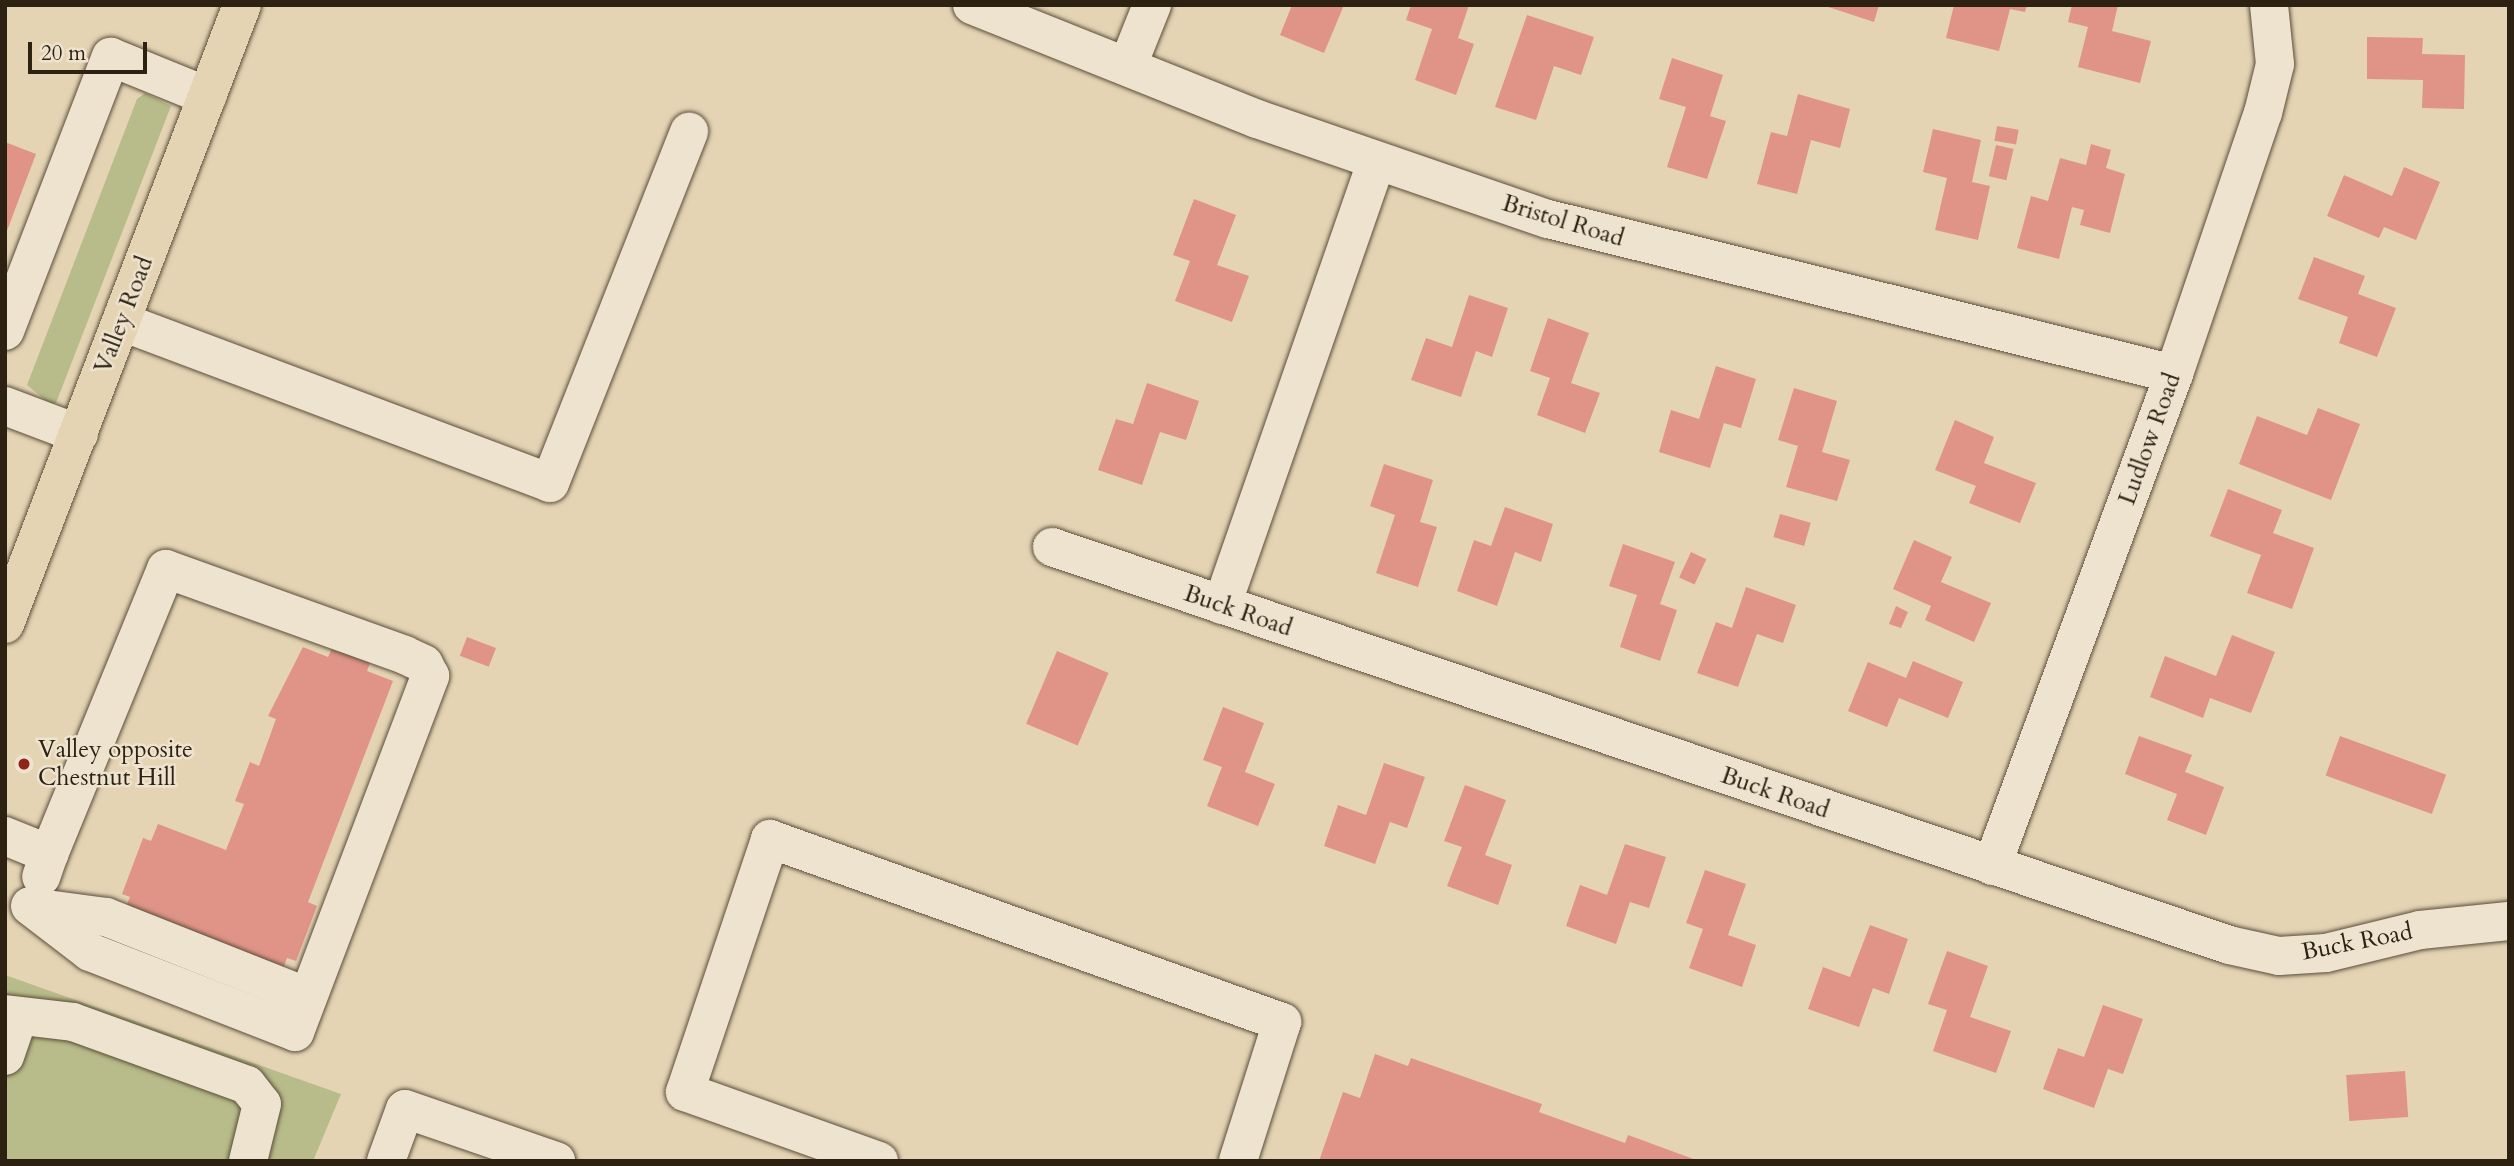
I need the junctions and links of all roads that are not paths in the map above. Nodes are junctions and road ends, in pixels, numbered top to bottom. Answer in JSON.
{"nodes":[{"id":1,"x":242,"y":5,"type":"edge"},
{"id":2,"x":972,"y":5,"type":"edge"},
{"id":3,"x":1152,"y":5,"type":"edge"},
{"id":4,"x":2269,"y":5,"type":"edge"},
{"id":5,"x":1128,"y":65,"type":"junction"},
{"id":6,"x":207,"y":96,"type":"junction"},
{"id":7,"x":689,"y":132,"type":"dead end"},
{"id":8,"x":1377,"y":161,"type":"junction"},
{"id":9,"x":122,"y":322,"type":"junction"},
{"id":10,"x":5,"y":331,"type":"edge"},
{"id":11,"x":2174,"y":374,"type":"junction"},
{"id":12,"x":5,"y":406,"type":"edge"},
{"id":13,"x":79,"y":434,"type":"junction"},
{"id":14,"x":1052,"y":547,"type":"dead end"},
{"id":15,"x":1222,"y":605,"type":"junction"},
{"id":16,"x":5,"y":624,"type":"edge"},
{"id":17,"x":5,"y":836,"type":"edge"},
{"id":18,"x":50,"y":854,"type":"junction"},
{"id":19,"x":1992,"y":866,"type":"junction"},
{"id":20,"x":18,"y":901,"type":"edge"},
{"id":21,"x":2509,"y":920,"type":"edge"},
{"id":22,"x":12,"y":1016,"type":"edge"},
{"id":23,"x":5,"y":1056,"type":"edge"},
{"id":24,"x":248,"y":1161,"type":"edge"},
{"id":25,"x":386,"y":1161,"type":"edge"},
{"id":26,"x":556,"y":1161,"type":"edge"},
{"id":27,"x":879,"y":1161,"type":"edge"},
{"id":28,"x":1238,"y":1161,"type":"edge"}],
"edges":[{"from":1,"to":6,"type":"main road","name":"Valley Road"},
{"from":2,"to":5,"type":"street","name":"Bristol Road"},
{"from":3,"to":5,"type":"street"},
{"from":4,"to":11,"type":"street","name":"Ludlow Road"},
{"from":5,"to":8,"type":"street","name":"Bristol Road"},
{"from":6,"to":9,"type":"main road","name":"Valley Road"},
{"from":6,"to":10,"type":"street"},
{"from":7,"to":9,"type":"street"},
{"from":8,"to":11,"type":"street","name":"Bristol Road"},
{"from":8,"to":15,"type":"street"},
{"from":9,"to":13,"type":"main road","name":"Valley Road"},
{"from":11,"to":19,"type":"street","name":"Ludlow Road"},
{"from":12,"to":13,"type":"street"},
{"from":13,"to":16,"type":"main road","name":"Valley Road"},
{"from":14,"to":15,"type":"street","name":"Buck Road"},
{"from":15,"to":19,"type":"street","name":"Buck Road"},
{"from":17,"to":18,"type":"street"},
{"from":18,"to":20,"type":"street"},
{"from":18,"to":20,"type":"street"},
{"from":19,"to":21,"type":"street","name":"Buck Road"},
{"from":22,"to":23,"type":"street"},
{"from":22,"to":24,"type":"street"},
{"from":25,"to":26,"type":"street"},
{"from":27,"to":28,"type":"street"}]}
